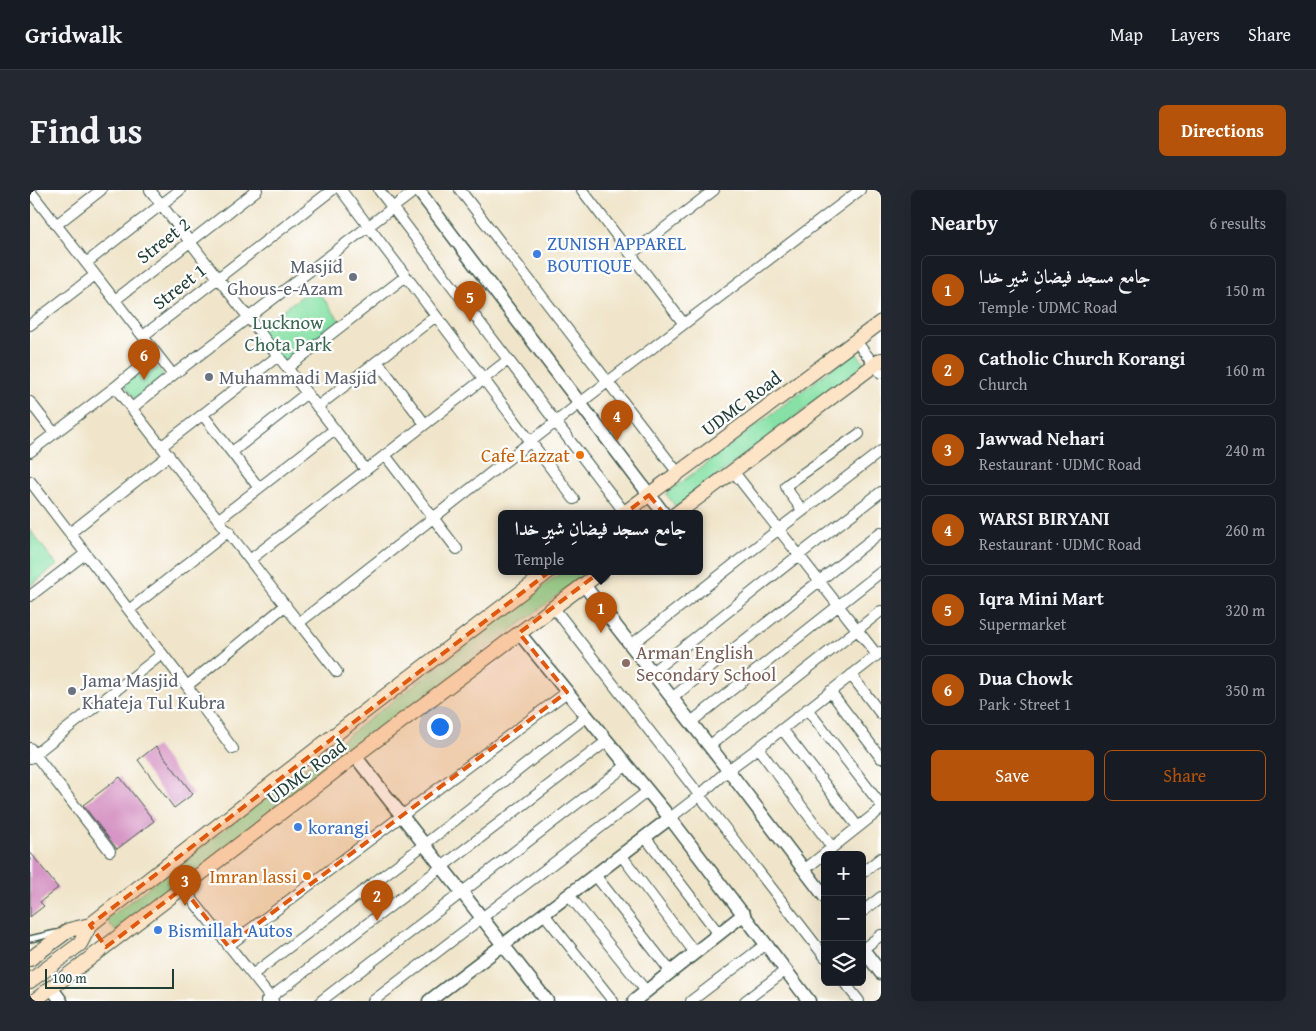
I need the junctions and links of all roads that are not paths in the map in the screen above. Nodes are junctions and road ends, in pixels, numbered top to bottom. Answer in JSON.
{"nodes":[{"id":1,"x":101,"y":190,"type":"edge"},
{"id":2,"x":150,"y":190,"type":"edge"},
{"id":3,"x":180,"y":190,"type":"edge"},
{"id":4,"x":257,"y":190,"type":"edge"},
{"id":5,"x":332,"y":190,"type":"edge"},
{"id":6,"x":341,"y":190,"type":"edge"},
{"id":7,"x":380,"y":190,"type":"edge"},
{"id":8,"x":417,"y":190,"type":"edge"},
{"id":9,"x":460,"y":190,"type":"edge"},
{"id":10,"x":582,"y":190,"type":"edge"},
{"id":11,"x":714,"y":190,"type":"edge"},
{"id":12,"x":860,"y":190,"type":"edge"},
{"id":13,"x":30,"y":192,"type":"edge"},
{"id":14,"x":161,"y":204,"type":"junction"},
{"id":15,"x":393,"y":208,"type":"junction"},
{"id":16,"x":56,"y":225,"type":"junction"},
{"id":17,"x":368,"y":226,"type":"junction"},
{"id":18,"x":190,"y":242,"type":"junction"},
{"id":19,"x":631,"y":254,"type":"junction"},
{"id":20,"x":86,"y":263,"type":"junction"},
{"id":21,"x":95,"y":275,"type":"junction"},
{"id":22,"x":406,"y":276,"type":"junction"},
{"id":23,"x":218,"y":278,"type":"junction"},
{"id":24,"x":115,"y":300,"type":"junction"},
{"id":25,"x":436,"y":316,"type":"junction"},
{"id":26,"x":248,"y":318,"type":"junction"},
{"id":27,"x":881,"y":322,"type":"edge"},
{"id":28,"x":684,"y":324,"type":"junction"},
{"id":29,"x":30,"y":325,"type":"edge"},
{"id":30,"x":143,"y":336,"type":"junction"},
{"id":31,"x":856,"y":340,"type":"junction"},
{"id":32,"x":156,"y":353,"type":"junction"},
{"id":33,"x":278,"y":356,"type":"junction"},
{"id":34,"x":508,"y":360,"type":"junction"},
{"id":35,"x":377,"y":361,"type":"junction"},
{"id":36,"x":879,"y":366,"type":"edge"},
{"id":37,"x":287,"y":368,"type":"junction"},
{"id":38,"x":173,"y":376,"type":"junction"},
{"id":39,"x":484,"y":379,"type":"junction"},
{"id":40,"x":608,"y":382,"type":"junction"},
{"id":41,"x":115,"y":387,"type":"junction"},
{"id":42,"x":307,"y":393,"type":"junction"},
{"id":43,"x":30,"y":402,"type":"edge"},
{"id":44,"x":580,"y":403,"type":"junction"},
{"id":45,"x":317,"y":407,"type":"junction"},
{"id":46,"x":132,"y":408,"type":"junction"},
{"id":47,"x":203,"y":415,"type":"junction"},
{"id":48,"x":556,"y":422,"type":"junction"},
{"id":49,"x":425,"y":424,"type":"junction"},
{"id":50,"x":335,"y":429,"type":"junction"},
{"id":51,"x":54,"y":434,"type":"junction"},
{"id":52,"x":859,"y":434,"type":"dead end"},
{"id":53,"x":531,"y":442,"type":"junction"},
{"id":54,"x":162,"y":446,"type":"junction"},
{"id":55,"x":881,"y":451,"type":"edge"},
{"id":56,"x":30,"y":452,"type":"edge"},
{"id":57,"x":232,"y":452,"type":"junction"},
{"id":58,"x":169,"y":456,"type":"junction"},
{"id":59,"x":385,"y":456,"type":"junction"},
{"id":60,"x":366,"y":470,"type":"junction"},
{"id":61,"x":733,"y":471,"type":"junction"},
{"id":62,"x":678,"y":473,"type":"junction"},
{"id":63,"x":30,"y":481,"type":"edge"},
{"id":64,"x":259,"y":488,"type":"junction"},
{"id":65,"x":881,"y":492,"type":"edge"},
{"id":66,"x":649,"y":495,"type":"junction"},
{"id":67,"x":574,"y":499,"type":"dead end"},
{"id":68,"x":621,"y":510,"type":"edge"},
{"id":69,"x":629,"y":510,"type":"edge"},
{"id":70,"x":661,"y":510,"type":"edge"},
{"id":71,"x":681,"y":510,"type":"edge"},
{"id":72,"x":803,"y":511,"type":"junction"},
{"id":73,"x":433,"y":518,"type":"junction"},
{"id":74,"x":219,"y":519,"type":"junction"},
{"id":75,"x":779,"y":529,"type":"junction"},
{"id":76,"x":229,"y":531,"type":"junction"},
{"id":77,"x":881,"y":532,"type":"edge"},
{"id":78,"x":70,"y":533,"type":"junction"},
{"id":79,"x":457,"y":549,"type":"dead end"},
{"id":80,"x":85,"y":554,"type":"junction"},
{"id":81,"x":799,"y":555,"type":"junction"},
{"id":82,"x":251,"y":559,"type":"junction"},
{"id":83,"x":881,"y":572,"type":"edge"},
{"id":84,"x":544,"y":575,"type":"edge"},
{"id":85,"x":597,"y":575,"type":"edge"},
{"id":86,"x":819,"y":580,"type":"junction"},
{"id":87,"x":584,"y":585,"type":"junction"},
{"id":88,"x":30,"y":596,"type":"edge"},
{"id":89,"x":286,"y":605,"type":"junction"},
{"id":90,"x":838,"y":605,"type":"junction"},
{"id":91,"x":554,"y":608,"type":"junction"},
{"id":92,"x":129,"y":610,"type":"junction"},
{"id":93,"x":881,"y":611,"type":"edge"},
{"id":94,"x":300,"y":622,"type":"junction"},
{"id":95,"x":857,"y":629,"type":"junction"},
{"id":96,"x":520,"y":633,"type":"junction"},
{"id":97,"x":631,"y":645,"type":"junction"},
{"id":98,"x":879,"y":653,"type":"edge"},
{"id":99,"x":162,"y":654,"type":"junction"},
{"id":100,"x":337,"y":672,"type":"dead end"},
{"id":101,"x":652,"y":672,"type":"junction"},
{"id":102,"x":851,"y":675,"type":"junction"},
{"id":103,"x":186,"y":686,"type":"junction"},
{"id":104,"x":830,"y":691,"type":"junction"},
{"id":105,"x":567,"y":692,"type":"junction"},
{"id":106,"x":672,"y":698,"type":"junction"},
{"id":107,"x":807,"y":709,"type":"junction"},
{"id":108,"x":881,"y":714,"type":"edge"},
{"id":109,"x":587,"y":716,"type":"junction"},
{"id":110,"x":691,"y":722,"type":"junction"},
{"id":111,"x":782,"y":729,"type":"junction"},
{"id":112,"x":607,"y":741,"type":"junction"},
{"id":113,"x":709,"y":746,"type":"junction"},
{"id":114,"x":758,"y":748,"type":"junction"},
{"id":115,"x":233,"y":749,"type":"dead end"},
{"id":116,"x":32,"y":753,"type":"edge"},
{"id":117,"x":356,"y":756,"type":"junction"},
{"id":118,"x":881,"y":758,"type":"edge"},
{"id":119,"x":627,"y":765,"type":"junction"},
{"id":120,"x":728,"y":770,"type":"junction"},
{"id":121,"x":648,"y":791,"type":"junction"},
{"id":122,"x":700,"y":795,"type":"junction"},
{"id":123,"x":881,"y":807,"type":"edge"},
{"id":124,"x":402,"y":815,"type":"junction"},
{"id":125,"x":670,"y":818,"type":"junction"},
{"id":126,"x":858,"y":827,"type":"junction"},
{"id":127,"x":645,"y":836,"type":"junction"},
{"id":128,"x":424,"y":844,"type":"junction"},
{"id":129,"x":832,"y":847,"type":"junction"},
{"id":130,"x":110,"y":851,"type":"dead end"},
{"id":131,"x":621,"y":855,"type":"junction"},
{"id":132,"x":881,"y":858,"type":"edge"},
{"id":133,"x":443,"y":868,"type":"junction"},
{"id":134,"x":804,"y":870,"type":"junction"},
{"id":135,"x":866,"y":870,"type":"edge"},
{"id":136,"x":595,"y":875,"type":"junction"},
{"id":137,"x":183,"y":888,"type":"junction"},
{"id":138,"x":462,"y":893,"type":"junction"},
{"id":139,"x":569,"y":895,"type":"junction"},
{"id":140,"x":824,"y":896,"type":"edge"},
{"id":141,"x":881,"y":897,"type":"edge"},
{"id":142,"x":866,"y":909,"type":"edge"},
{"id":143,"x":544,"y":914,"type":"junction"},
{"id":144,"x":744,"y":914,"type":"junction"},
{"id":145,"x":482,"y":918,"type":"junction"},
{"id":146,"x":90,"y":925,"type":"junction"},
{"id":147,"x":69,"y":930,"type":"junction"},
{"id":148,"x":719,"y":934,"type":"junction"},
{"id":149,"x":881,"y":935,"type":"edge"},
{"id":150,"x":30,"y":939,"type":"edge"},
{"id":151,"x":766,"y":944,"type":"junction"},
{"id":152,"x":503,"y":945,"type":"junction"},
{"id":153,"x":228,"y":946,"type":"junction"},
{"id":154,"x":866,"y":946,"type":"edge"},
{"id":155,"x":106,"y":947,"type":"junction"},
{"id":156,"x":821,"y":952,"type":"edge"},
{"id":157,"x":866,"y":952,"type":"edge"},
{"id":158,"x":694,"y":953,"type":"junction"},
{"id":159,"x":30,"y":959,"type":"edge"},
{"id":160,"x":786,"y":970,"type":"junction"},
{"id":161,"x":671,"y":972,"type":"junction"},
{"id":162,"x":881,"y":973,"type":"edge"},
{"id":163,"x":252,"y":975,"type":"junction"},
{"id":164,"x":30,"y":981,"type":"edge"},
{"id":165,"x":847,"y":986,"type":"edge"},
{"id":166,"x":51,"y":987,"type":"junction"},
{"id":167,"x":646,"y":991,"type":"junction"},
{"id":168,"x":803,"y":999,"type":"edge"},
{"id":169,"x":270,"y":1000,"type":"edge"},
{"id":170,"x":34,"y":1001,"type":"edge"},
{"id":171,"x":61,"y":1001,"type":"edge"},
{"id":172,"x":321,"y":1001,"type":"edge"},
{"id":173,"x":373,"y":1001,"type":"edge"},
{"id":174,"x":429,"y":1001,"type":"edge"},
{"id":175,"x":547,"y":1001,"type":"edge"},
{"id":176,"x":613,"y":1001,"type":"edge"},
{"id":177,"x":634,"y":1001,"type":"edge"},
{"id":178,"x":690,"y":1001,"type":"edge"},
{"id":179,"x":745,"y":1001,"type":"edge"},
{"id":180,"x":859,"y":1001,"type":"edge"}],
"edges":[{"from":1,"to":16,"type":"street"},
{"from":2,"to":14,"type":"street"},
{"from":3,"to":14,"type":"street"},
{"from":4,"to":18,"type":"street","name":"Street 2"},
{"from":5,"to":23,"type":"street","name":"Street 1"},
{"from":6,"to":17,"type":"street"},
{"from":7,"to":15,"type":"street"},
{"from":8,"to":15,"type":"street"},
{"from":8,"to":44,"type":"street"},
{"from":9,"to":40,"type":"street"},
{"from":10,"to":19,"type":"street"},
{"from":11,"to":19,"type":"street"},
{"from":12,"to":28,"type":"street"},
{"from":13,"to":16,"type":"street"},
{"from":14,"to":18,"type":"street"},
{"from":14,"to":20,"type":"street"},
{"from":15,"to":17,"type":"street"},
{"from":15,"to":34,"type":"street"},
{"from":16,"to":20,"type":"street"},
{"from":17,"to":22,"type":"street"},
{"from":17,"to":26,"type":"street"},
{"from":18,"to":23,"type":"street"},
{"from":18,"to":24,"type":"street","name":"Street 2"},
{"from":19,"to":28,"type":"street"},
{"from":20,"to":21,"type":"street"},
{"from":21,"to":24,"type":"street"},
{"from":21,"to":29,"type":"street"},
{"from":22,"to":25,"type":"street"},
{"from":22,"to":37,"type":"street"},
{"from":23,"to":26,"type":"street"},
{"from":23,"to":30,"type":"street","name":"Street 1"},
{"from":24,"to":30,"type":"street"},
{"from":25,"to":35,"type":"street"},
{"from":25,"to":39,"type":"street"},
{"from":26,"to":33,"type":"street"},
{"from":26,"to":38,"type":"street"},
{"from":27,"to":31,"type":"main road","name":"UDMC Road"},
{"from":28,"to":40,"type":"street"},
{"from":30,"to":32,"type":"street"},
{"from":31,"to":36,"type":"street"},
{"from":31,"to":62,"type":"main road","name":"UDMC Road"},
{"from":32,"to":38,"type":"street"},
{"from":32,"to":41,"type":"street"},
{"from":33,"to":37,"type":"street"},
{"from":33,"to":47,"type":"street"},
{"from":34,"to":39,"type":"street"},
{"from":34,"to":48,"type":"street"},
{"from":35,"to":45,"type":"street"},
{"from":35,"to":49,"type":"street"},
{"from":36,"to":61,"type":"main road"},
{"from":37,"to":42,"type":"street"},
{"from":38,"to":46,"type":"street"},
{"from":39,"to":49,"type":"street"},
{"from":39,"to":53,"type":"street"},
{"from":40,"to":44,"type":"street"},
{"from":40,"to":62,"type":"street"},
{"from":41,"to":46,"type":"street"},
{"from":41,"to":51,"type":"street"},
{"from":42,"to":45,"type":"street"},
{"from":42,"to":57,"type":"street"},
{"from":43,"to":51,"type":"street"},
{"from":44,"to":48,"type":"street"},
{"from":44,"to":66,"type":"street"},
{"from":45,"to":50,"type":"street"},
{"from":46,"to":54,"type":"street"},
{"from":47,"to":54,"type":"street"},
{"from":47,"to":57,"type":"street"},
{"from":48,"to":53,"type":"street"},
{"from":48,"to":68,"type":"street"},
{"from":49,"to":59,"type":"street"},
{"from":50,"to":60,"type":"street"},
{"from":50,"to":64,"type":"street"},
{"from":51,"to":56,"type":"street"},
{"from":52,"to":72,"type":"street"},
{"from":53,"to":67,"type":"street"},
{"from":53,"to":73,"type":"street"},
{"from":54,"to":58,"type":"street"},
{"from":55,"to":72,"type":"street"},
{"from":57,"to":64,"type":"street"},
{"from":58,"to":74,"type":"street"},
{"from":58,"to":78,"type":"street"},
{"from":59,"to":60,"type":"street"},
{"from":59,"to":73,"type":"street"},
{"from":60,"to":82,"type":"street"},
{"from":61,"to":71,"type":"main road"},
{"from":61,"to":75,"type":"street"},
{"from":62,"to":66,"type":"main road","name":"UDMC Road"},
{"from":63,"to":78,"type":"street"},
{"from":64,"to":74,"type":"street"},
{"from":65,"to":81,"type":"street"},
{"from":66,"to":69,"type":"main road","name":"UDMC Road"},
{"from":66,"to":70,"type":"street"},
{"from":72,"to":75,"type":"street"},
{"from":73,"to":79,"type":"street"},
{"from":73,"to":94,"type":"street"},
{"from":74,"to":76,"type":"street"},
{"from":75,"to":81,"type":"street"},
{"from":75,"to":97,"type":"street"},
{"from":76,"to":82,"type":"street"},
{"from":76,"to":92,"type":"street"},
{"from":77,"to":86,"type":"street"},
{"from":78,"to":80,"type":"street"},
{"from":80,"to":88,"type":"street"},
{"from":80,"to":92,"type":"street"},
{"from":81,"to":86,"type":"street"},
{"from":81,"to":101,"type":"street"},
{"from":82,"to":89,"type":"street"},
{"from":83,"to":90,"type":"street"},
{"from":84,"to":146,"type":"main road","name":"UDMC Road"},
{"from":85,"to":87,"type":"main road","name":"UDMC Road"},
{"from":86,"to":90,"type":"street"},
{"from":86,"to":106,"type":"street"},
{"from":87,"to":91,"type":"main road","name":"UDMC Road"},
{"from":87,"to":97,"type":"street"},
{"from":89,"to":94,"type":"street"},
{"from":89,"to":103,"type":"street"},
{"from":90,"to":95,"type":"street"},
{"from":90,"to":110,"type":"street"},
{"from":91,"to":96,"type":"main road","name":"UDMC Road"},
{"from":91,"to":122,"type":"street"},
{"from":92,"to":99,"type":"street"},
{"from":93,"to":95,"type":"street"},
{"from":94,"to":100,"type":"street"},
{"from":95,"to":98,"type":"street"},
{"from":95,"to":113,"type":"street"},
{"from":96,"to":105,"type":"street"},
{"from":96,"to":117,"type":"main road","name":"UDMC Road"},
{"from":97,"to":101,"type":"street"},
{"from":98,"to":102,"type":"street"},
{"from":99,"to":103,"type":"street"},
{"from":99,"to":116,"type":"street"},
{"from":101,"to":106,"type":"street"},
{"from":102,"to":104,"type":"street"},
{"from":102,"to":108,"type":"street"},
{"from":103,"to":115,"type":"street"},
{"from":104,"to":107,"type":"street"},
{"from":104,"to":118,"type":"street"},
{"from":105,"to":109,"type":"street"},
{"from":105,"to":124,"type":"street"},
{"from":106,"to":110,"type":"street"},
{"from":107,"to":111,"type":"street"},
{"from":107,"to":123,"type":"street"},
{"from":109,"to":112,"type":"street"},
{"from":109,"to":128,"type":"street"},
{"from":110,"to":113,"type":"street"},
{"from":111,"to":114,"type":"street"},
{"from":111,"to":126,"type":"street"},
{"from":112,"to":119,"type":"street"},
{"from":112,"to":133,"type":"street"},
{"from":113,"to":120,"type":"street"},
{"from":114,"to":120,"type":"street"},
{"from":114,"to":129,"type":"street"},
{"from":116,"to":130,"type":"street"},
{"from":117,"to":124,"type":"street"},
{"from":117,"to":137,"type":"main road","name":"UDMC Road"},
{"from":119,"to":121,"type":"street"},
{"from":119,"to":138,"type":"street"},
{"from":120,"to":122,"type":"street"},
{"from":120,"to":134,"type":"street"},
{"from":121,"to":125,"type":"street"},
{"from":121,"to":145,"type":"street"},
{"from":122,"to":125,"type":"street"},
{"from":122,"to":156,"type":"street"},
{"from":123,"to":126,"type":"street"},
{"from":124,"to":128,"type":"street"},
{"from":124,"to":153,"type":"street"},
{"from":125,"to":127,"type":"street"},
{"from":125,"to":144,"type":"street"},
{"from":126,"to":129,"type":"street"},
{"from":127,"to":131,"type":"street"},
{"from":127,"to":148,"type":"street"},
{"from":128,"to":133,"type":"street"},
{"from":128,"to":163,"type":"street"},
{"from":129,"to":134,"type":"street"},
{"from":131,"to":136,"type":"street"},
{"from":131,"to":158,"type":"street"},
{"from":132,"to":135,"type":"street"},
{"from":133,"to":138,"type":"street"},
{"from":133,"to":169,"type":"street"},
{"from":134,"to":140,"type":"street"},
{"from":136,"to":139,"type":"street"},
{"from":136,"to":161,"type":"street"},
{"from":137,"to":153,"type":"street"},
{"from":137,"to":155,"type":"main road","name":"UDMC Road"},
{"from":138,"to":145,"type":"street"},
{"from":138,"to":172,"type":"street"},
{"from":139,"to":143,"type":"street"},
{"from":139,"to":167,"type":"street"},
{"from":141,"to":142,"type":"street"},
{"from":143,"to":152,"type":"street"},
{"from":143,"to":176,"type":"street"},
{"from":144,"to":148,"type":"street"},
{"from":144,"to":151,"type":"street"},
{"from":145,"to":152,"type":"street"},
{"from":145,"to":173,"type":"street"},
{"from":146,"to":147,"type":"main road"},
{"from":146,"to":155,"type":"main road"},
{"from":146,"to":164,"type":"main road"},
{"from":147,"to":150,"type":"lane"},
{"from":147,"to":159,"type":"main road"},
{"from":148,"to":158,"type":"street"},
{"from":149,"to":154,"type":"street"},
{"from":151,"to":160,"type":"street"},
{"from":151,"to":178,"type":"street"},
{"from":152,"to":174,"type":"street"},
{"from":152,"to":175,"type":"street"},
{"from":153,"to":163,"type":"street"},
{"from":155,"to":166,"type":"main road","name":"UDMC Road"},
{"from":157,"to":162,"type":"street"},
{"from":158,"to":161,"type":"street"},
{"from":160,"to":168,"type":"street"},
{"from":160,"to":179,"type":"street"},
{"from":161,"to":167,"type":"street"},
{"from":163,"to":169,"type":"street"},
{"from":165,"to":180,"type":"street"},
{"from":166,"to":170,"type":"main road","name":"UDMC Road"},
{"from":166,"to":171,"type":"street"},
{"from":167,"to":177,"type":"street"}]}
